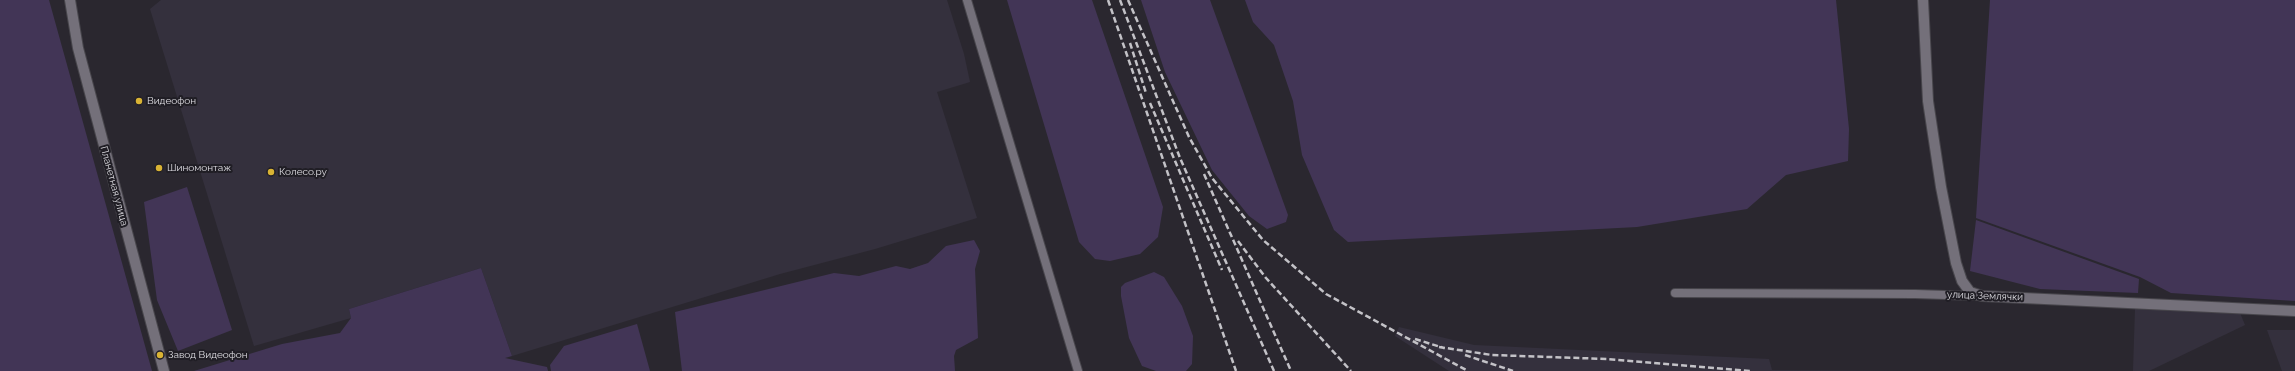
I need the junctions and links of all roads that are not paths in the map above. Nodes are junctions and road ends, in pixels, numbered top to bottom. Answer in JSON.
{"nodes":[{"id":1,"x":63,"y":0,"type":"edge"},
{"id":2,"x":966,"y":0,"type":"edge"},
{"id":3,"x":1923,"y":0,"type":"edge"},
{"id":4,"x":71,"y":3,"type":"edge"},
{"id":5,"x":78,"y":48,"type":"junction"},
{"id":6,"x":1675,"y":293,"type":"dead end"},
{"id":7,"x":1982,"y":296,"type":"junction"},
{"id":8,"x":2295,"y":311,"type":"edge"},
{"id":9,"x":164,"y":371,"type":"edge"},
{"id":10,"x":1078,"y":371,"type":"edge"}],
"edges":[{"from":1,"to":5,"type":"street"},
{"from":2,"to":10,"type":"street"},
{"from":3,"to":7,"type":"street"},
{"from":4,"to":5,"type":"street","name":"Планетная улица"},
{"from":5,"to":9,"type":"street","name":"Планетная улица"},
{"from":6,"to":7,"type":"street","name":"улица Землячки"},
{"from":7,"to":8,"type":"street","name":"улица Землячки"}]}
